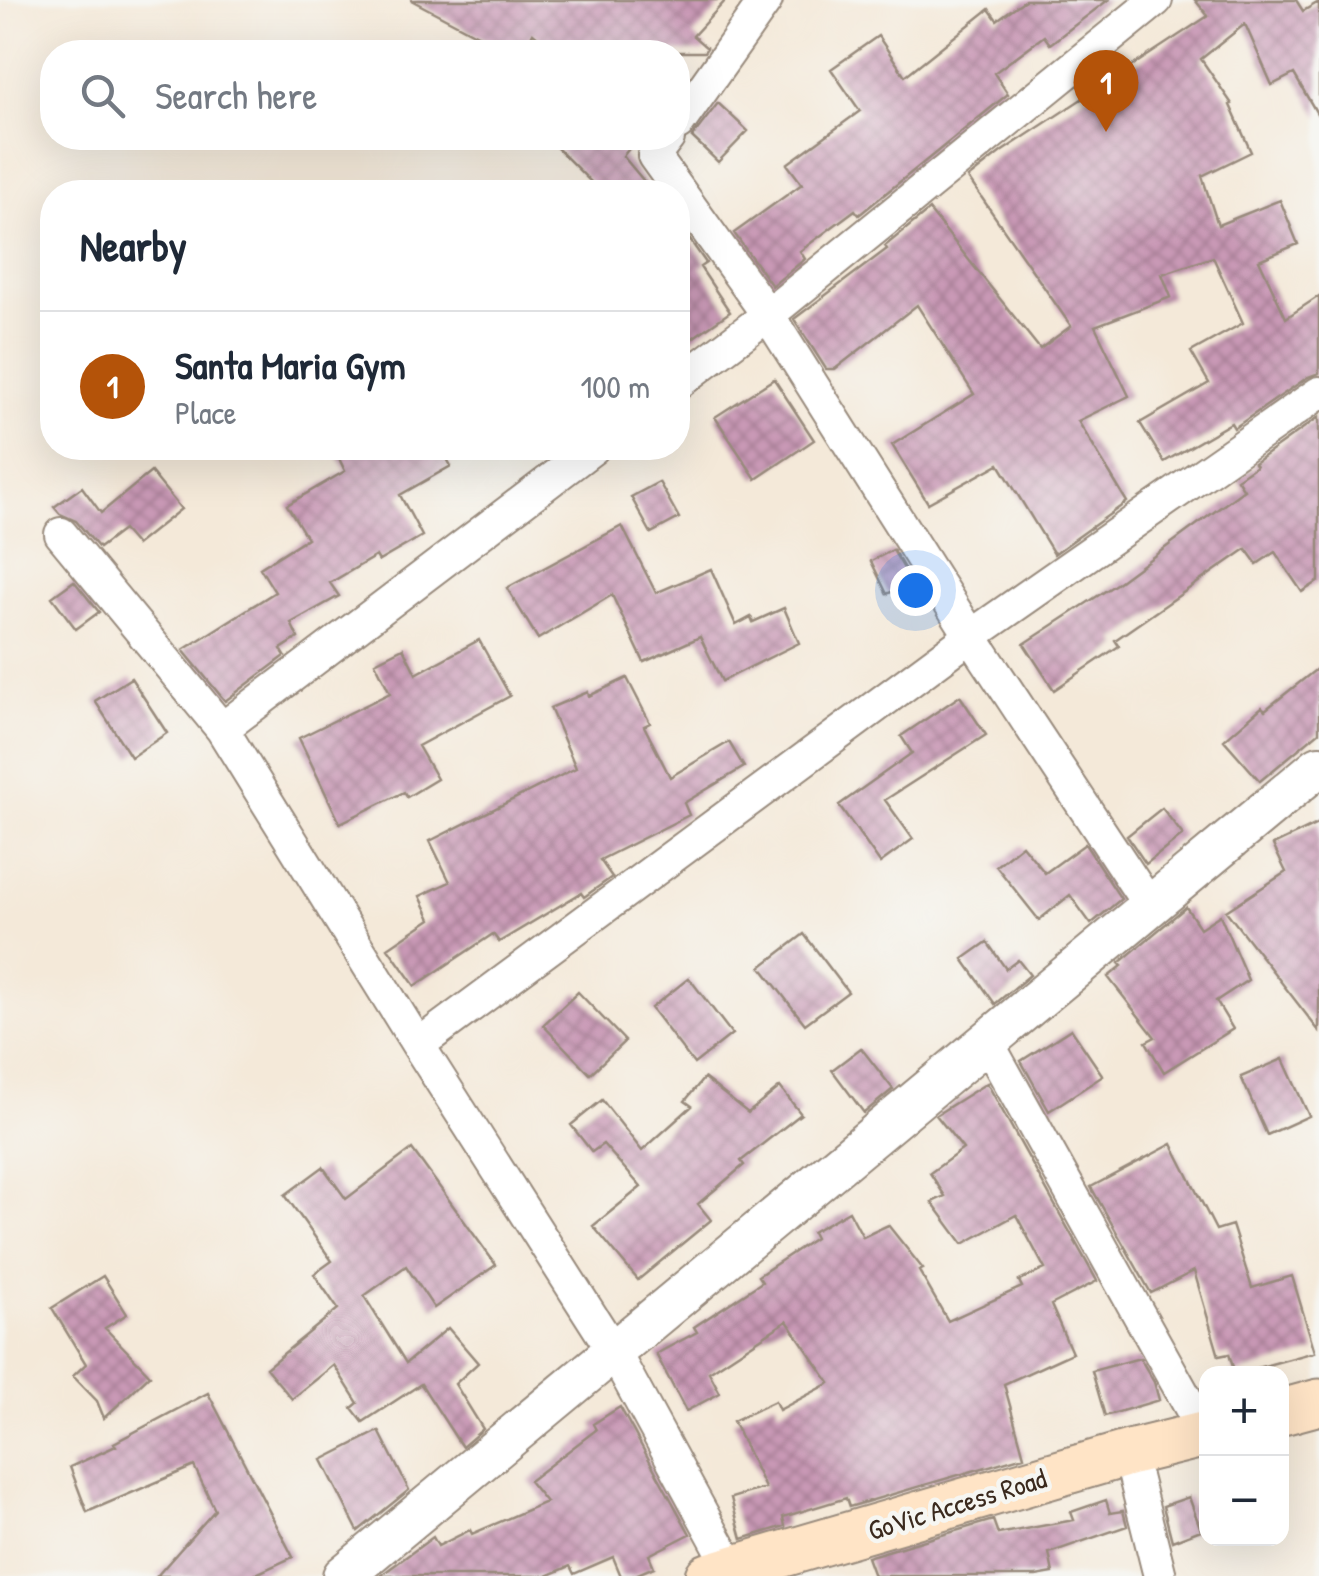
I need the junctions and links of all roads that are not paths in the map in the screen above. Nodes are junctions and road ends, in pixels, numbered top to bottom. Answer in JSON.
{"nodes":[{"id":1,"x":766,"y":0,"type":"edge"},
{"id":2,"x":1156,"y":0,"type":"edge"},
{"id":3,"x":690,"y":107,"type":"edge"},
{"id":4,"x":659,"y":150,"type":"edge"},
{"id":5,"x":671,"y":180,"type":"edge"},
{"id":6,"x":690,"y":206,"type":"edge"},
{"id":7,"x":768,"y":315,"type":"junction"},
{"id":8,"x":690,"y":374,"type":"edge"},
{"id":9,"x":1319,"y":392,"type":"edge"},
{"id":10,"x":576,"y":460,"type":"edge"},
{"id":11,"x":61,"y":534,"type":"dead end"},
{"id":12,"x":971,"y":636,"type":"junction"},
{"id":13,"x":222,"y":729,"type":"junction"},
{"id":14,"x":1319,"y":766,"type":"edge"},
{"id":15,"x":1150,"y":905,"type":"junction"},
{"id":16,"x":986,"y":1040,"type":"junction"},
{"id":17,"x":418,"y":1044,"type":"junction"},
{"id":18,"x":614,"y":1352,"type":"junction"},
{"id":19,"x":1319,"y":1402,"type":"edge"},
{"id":20,"x":1289,"y":1410,"type":"edge"},
{"id":21,"x":1199,"y":1421,"type":"edge"},
{"id":22,"x":1199,"y":1436,"type":"edge"},
{"id":23,"x":1129,"y":1453,"type":"junction"},
{"id":24,"x":720,"y":1573,"type":"edge"},
{"id":25,"x":343,"y":1576,"type":"edge"},
{"id":26,"x":1160,"y":1576,"type":"edge"}],
"edges":[{"from":1,"to":3,"type":"street"},
{"from":2,"to":7,"type":"street"},
{"from":4,"to":5,"type":"street"},
{"from":6,"to":7,"type":"street"},
{"from":7,"to":8,"type":"street"},
{"from":7,"to":12,"type":"street"},
{"from":9,"to":12,"type":"street"},
{"from":10,"to":13,"type":"street"},
{"from":11,"to":13,"type":"street"},
{"from":12,"to":15,"type":"street"},
{"from":12,"to":17,"type":"street"},
{"from":13,"to":17,"type":"street"},
{"from":14,"to":15,"type":"street"},
{"from":15,"to":16,"type":"street"},
{"from":16,"to":18,"type":"street"},
{"from":16,"to":21,"type":"street"},
{"from":17,"to":18,"type":"street"},
{"from":18,"to":24,"type":"street"},
{"from":18,"to":25,"type":"street"},
{"from":19,"to":20,"type":"main road"},
{"from":22,"to":23,"type":"main road","name":"GoVic Access Road"},
{"from":23,"to":24,"type":"main road","name":"GoVic Access Road"},
{"from":23,"to":26,"type":"street"}]}
